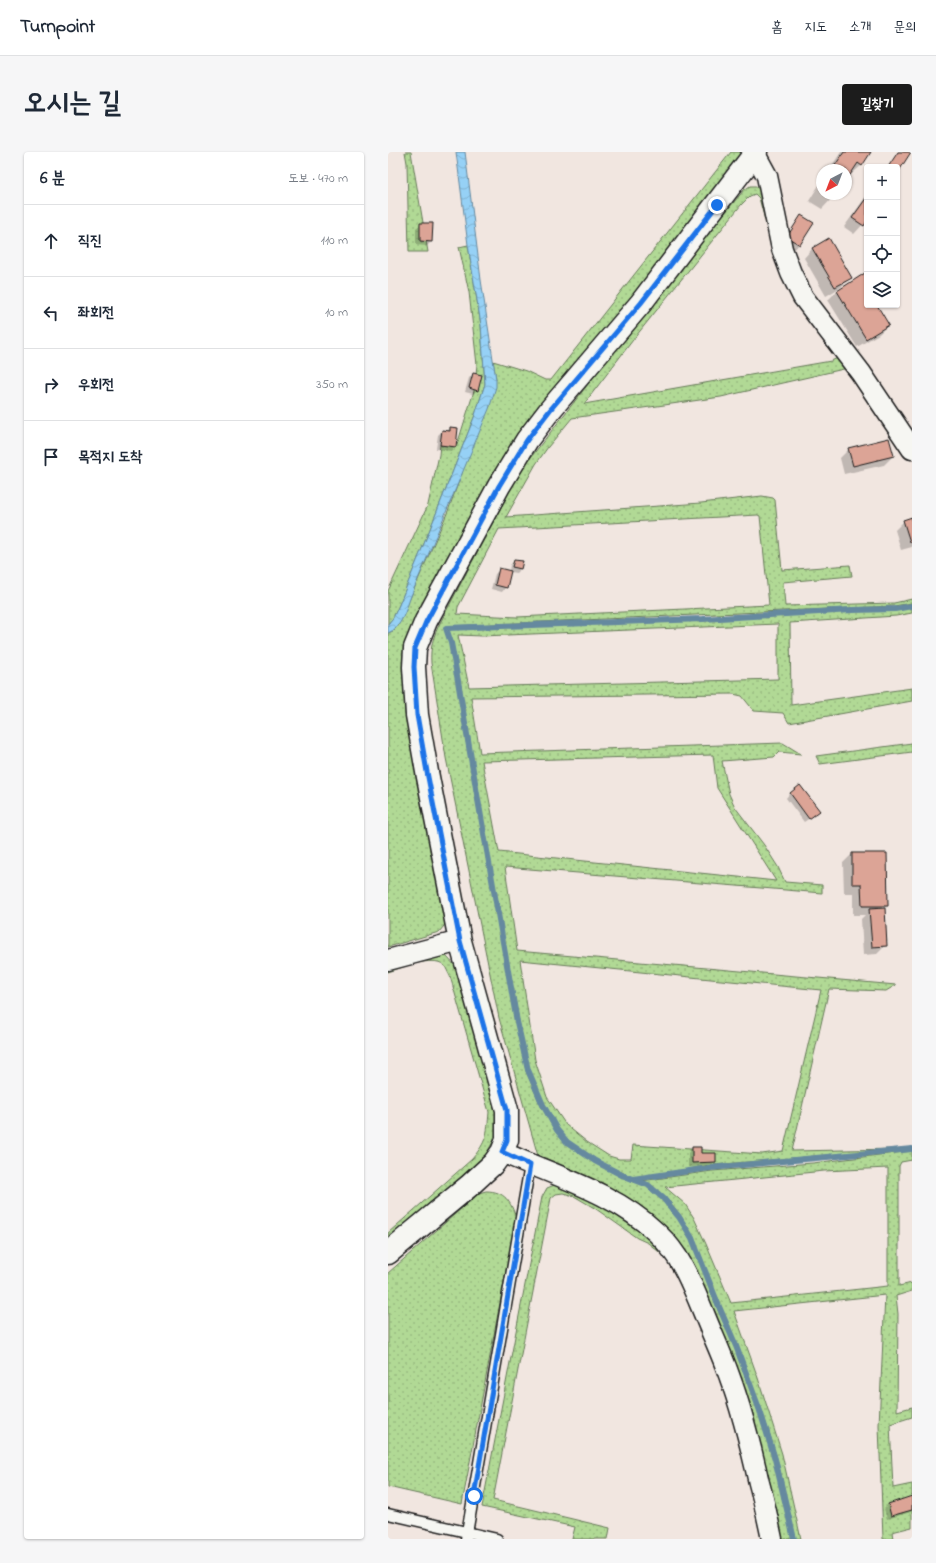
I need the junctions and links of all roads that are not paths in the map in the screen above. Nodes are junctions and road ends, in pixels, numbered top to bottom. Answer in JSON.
{"nodes":[{"id":1,"x":756,"y":153,"type":"edge"},
{"id":2,"x":912,"y":449,"type":"edge"},
{"id":3,"x":460,"y":941,"type":"junction"},
{"id":4,"x":388,"y":960,"type":"edge"},
{"id":5,"x":502,"y":1152,"type":"junction"},
{"id":6,"x":530,"y":1165,"type":"junction"},
{"id":7,"x":388,"y":1253,"type":"edge"},
{"id":8,"x":388,"y":1514,"type":"edge"},
{"id":9,"x":467,"y":1536,"type":"edge"},
{"id":10,"x":497,"y":1539,"type":"edge"},
{"id":11,"x":772,"y":1539,"type":"edge"}],
"edges":[{"from":1,"to":2,"type":"street"},
{"from":1,"to":3,"type":"street"},
{"from":3,"to":4,"type":"street"},
{"from":3,"to":5,"type":"street"},
{"from":5,"to":6,"type":"street"},
{"from":5,"to":7,"type":"street"},
{"from":6,"to":9,"type":"lane"},
{"from":6,"to":11,"type":"street"},
{"from":8,"to":9,"type":"lane"},
{"from":9,"to":10,"type":"lane"}]}
